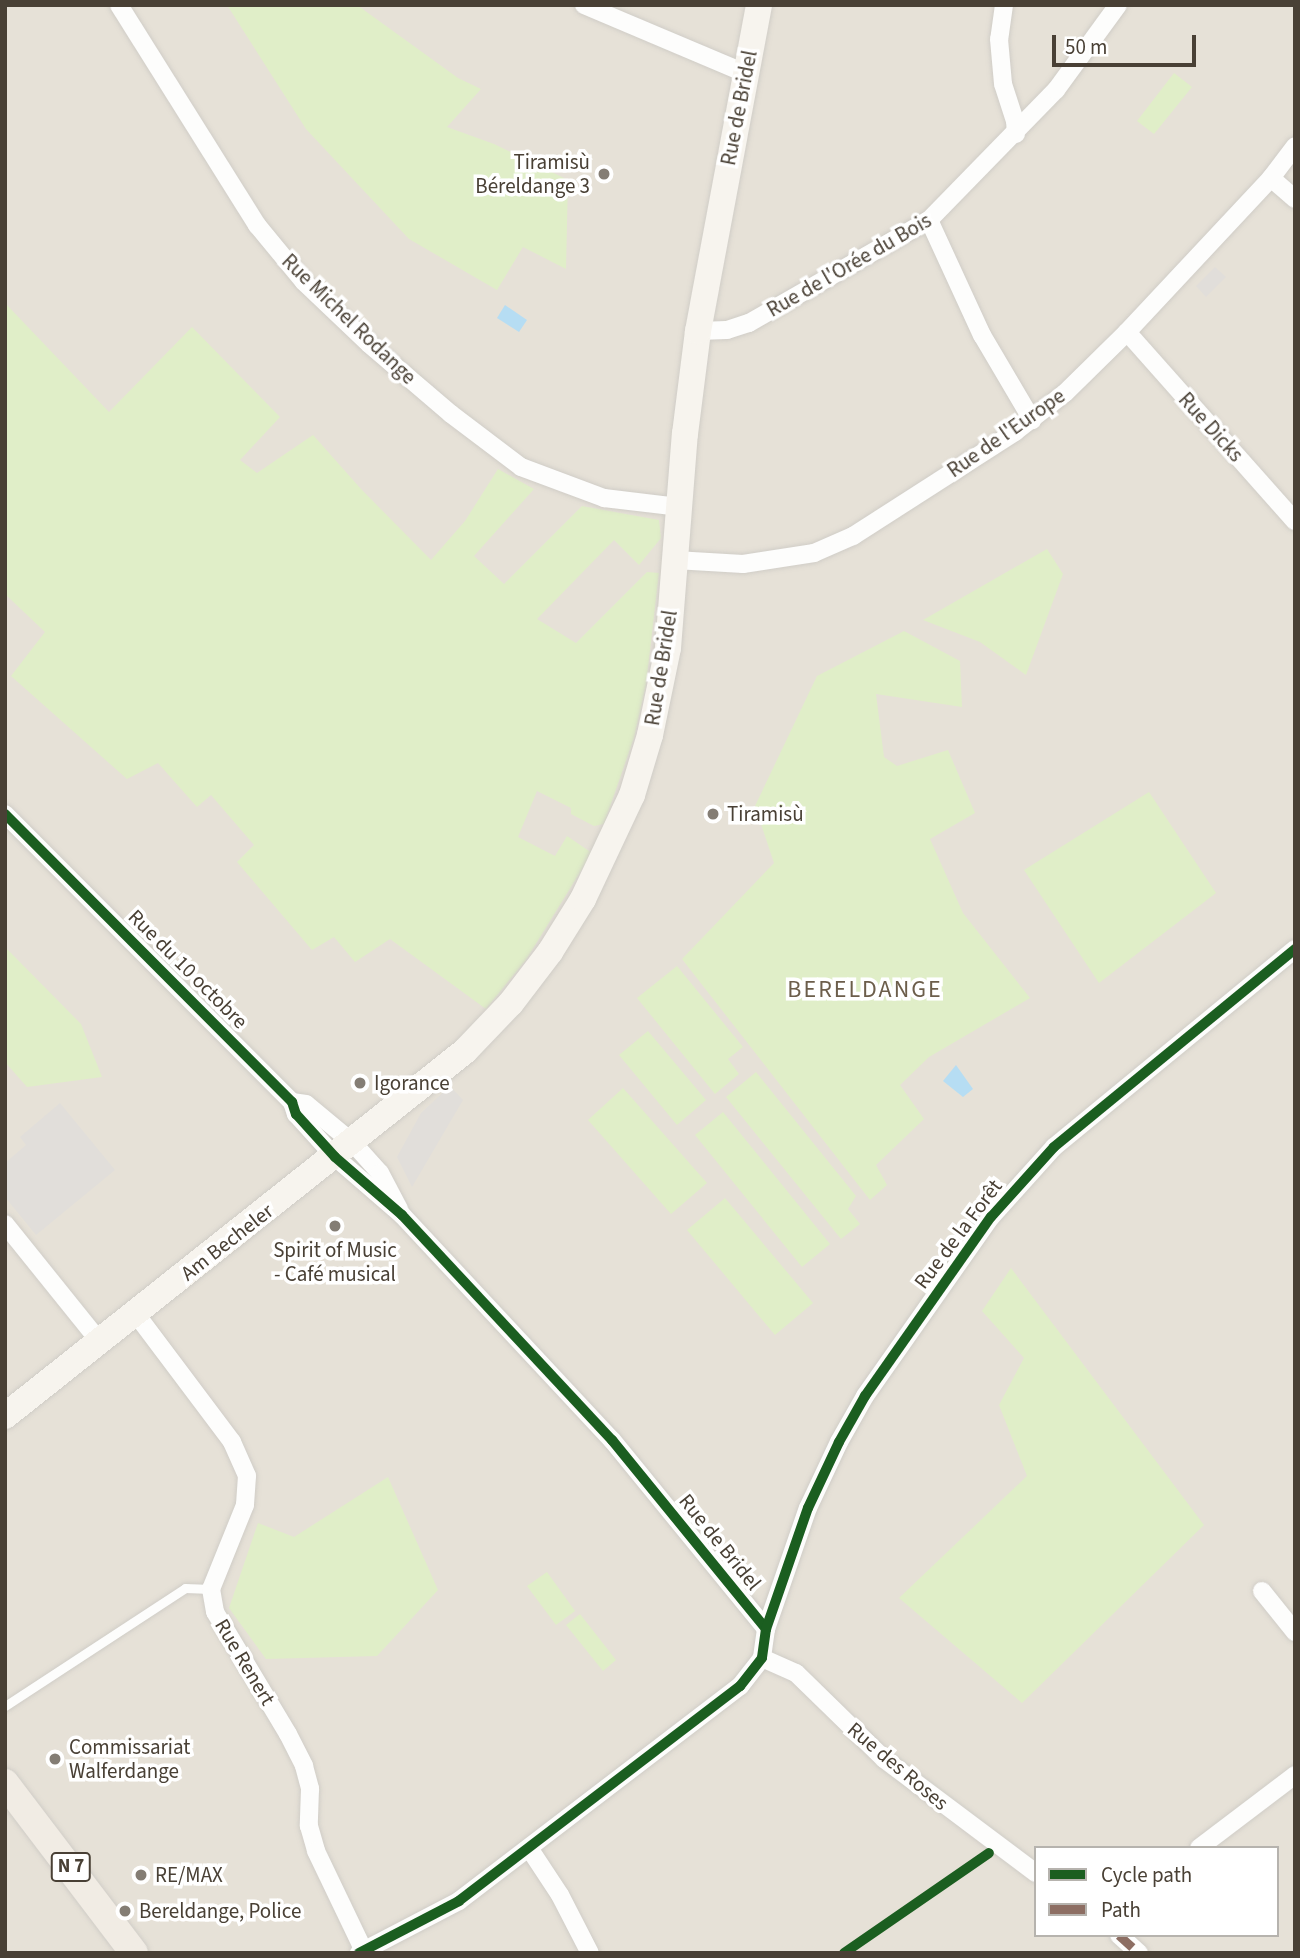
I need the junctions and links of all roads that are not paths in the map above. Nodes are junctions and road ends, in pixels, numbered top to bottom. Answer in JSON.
{"nodes":[{"id":1,"x":119,"y":5,"type":"edge"},
{"id":2,"x":584,"y":5,"type":"edge"},
{"id":3,"x":759,"y":5,"type":"edge"},
{"id":4,"x":1004,"y":5,"type":"edge"},
{"id":5,"x":1118,"y":5,"type":"edge"},
{"id":6,"x":745,"y":73,"type":"junction"},
{"id":7,"x":1016,"y":134,"type":"junction"},
{"id":8,"x":1295,"y":146,"type":"edge"},
{"id":9,"x":1271,"y":177,"type":"junction"},
{"id":10,"x":1295,"y":199,"type":"edge"},
{"id":11,"x":929,"y":220,"type":"junction"},
{"id":12,"x":698,"y":331,"type":"junction"},
{"id":13,"x":1127,"y":332,"type":"junction"},
{"id":14,"x":1031,"y":420,"type":"junction"},
{"id":15,"x":680,"y":507,"type":"junction"},
{"id":16,"x":1295,"y":522,"type":"edge"},
{"id":17,"x":676,"y":560,"type":"junction"},
{"id":18,"x":5,"y":814,"type":"edge"},
{"id":19,"x":1295,"y":949,"type":"edge"},
{"id":20,"x":344,"y":1150,"type":"junction"},
{"id":21,"x":5,"y":1224,"type":"edge"},
{"id":22,"x":136,"y":1314,"type":"junction"},
{"id":23,"x":100,"y":1342,"type":"junction"},
{"id":24,"x":5,"y":1416,"type":"edge"},
{"id":25,"x":211,"y":1589,"type":"junction"},
{"id":26,"x":1262,"y":1591,"type":"dead end"},
{"id":27,"x":766,"y":1629,"type":"junction"},
{"id":28,"x":1295,"y":1632,"type":"edge"},
{"id":29,"x":762,"y":1658,"type":"junction"},
{"id":30,"x":5,"y":1706,"type":"edge"},
{"id":31,"x":1295,"y":1775,"type":"edge"},
{"id":32,"x":5,"y":1783,"type":"edge"},
{"id":33,"x":1202,"y":1846,"type":"edge"},
{"id":34,"x":528,"y":1848,"type":"junction"},
{"id":35,"x":1034,"y":1872,"type":"edge"},
{"id":36,"x":1121,"y":1937,"type":"edge"},
{"id":37,"x":361,"y":1951,"type":"edge"},
{"id":38,"x":134,"y":1953,"type":"edge"},
{"id":39,"x":590,"y":1953,"type":"edge"},
{"id":40,"x":1139,"y":1953,"type":"edge"}],
"edges":[{"from":1,"to":15,"type":"street","name":"Rue Michel Rodange"},
{"from":2,"to":6,"type":"street"},
{"from":3,"to":6,"type":"main road","name":"Rue de Bridel"},
{"from":4,"to":7,"type":"street"},
{"from":5,"to":7,"type":"street","name":"Rue de l'Orée du Bois"},
{"from":6,"to":12,"type":"main road","name":"Rue de Bridel"},
{"from":7,"to":11,"type":"street","name":"Rue de l'Orée du Bois"},
{"from":8,"to":9,"type":"street","name":"Rue de l'Europe"},
{"from":9,"to":10,"type":"street"},
{"from":9,"to":13,"type":"street","name":"Rue de l'Europe"},
{"from":11,"to":12,"type":"street","name":"Rue de l'Orée du Bois"},
{"from":11,"to":14,"type":"street"},
{"from":12,"to":15,"type":"main road","name":"Rue de Bridel"},
{"from":13,"to":14,"type":"street","name":"Rue de l'Europe"},
{"from":13,"to":16,"type":"street","name":"Rue Dicks"},
{"from":14,"to":17,"type":"street","name":"Rue de l'Europe"},
{"from":15,"to":17,"type":"main road","name":"Rue de Bridel"},
{"from":17,"to":20,"type":"main road","name":"Rue de Bridel"},
{"from":18,"to":20,"type":"street","name":"Rue du 10 octobre"},
{"from":19,"to":27,"type":"street","name":"Rue de la Forêt"},
{"from":20,"to":22,"type":"main road","name":"Am Becheler"},
{"from":20,"to":27,"type":"street","name":"Rue de Bridel"},
{"from":21,"to":23,"type":"street"},
{"from":22,"to":23,"type":"main road","name":"Am Becheler"},
{"from":22,"to":25,"type":"street"},
{"from":23,"to":24,"type":"main road","name":"Am Becheler"},
{"from":25,"to":30,"type":"lane"},
{"from":25,"to":37,"type":"street","name":"Rue Renert"},
{"from":26,"to":28,"type":"street"},
{"from":27,"to":29,"type":"street"},
{"from":29,"to":34,"type":"street"},
{"from":29,"to":35,"type":"street","name":"Rue des Roses"},
{"from":31,"to":33,"type":"street"},
{"from":32,"to":38,"type":"main road","number":"N 7"},
{"from":34,"to":37,"type":"street"},
{"from":34,"to":39,"type":"street"},
{"from":36,"to":40,"type":"street"}]}
